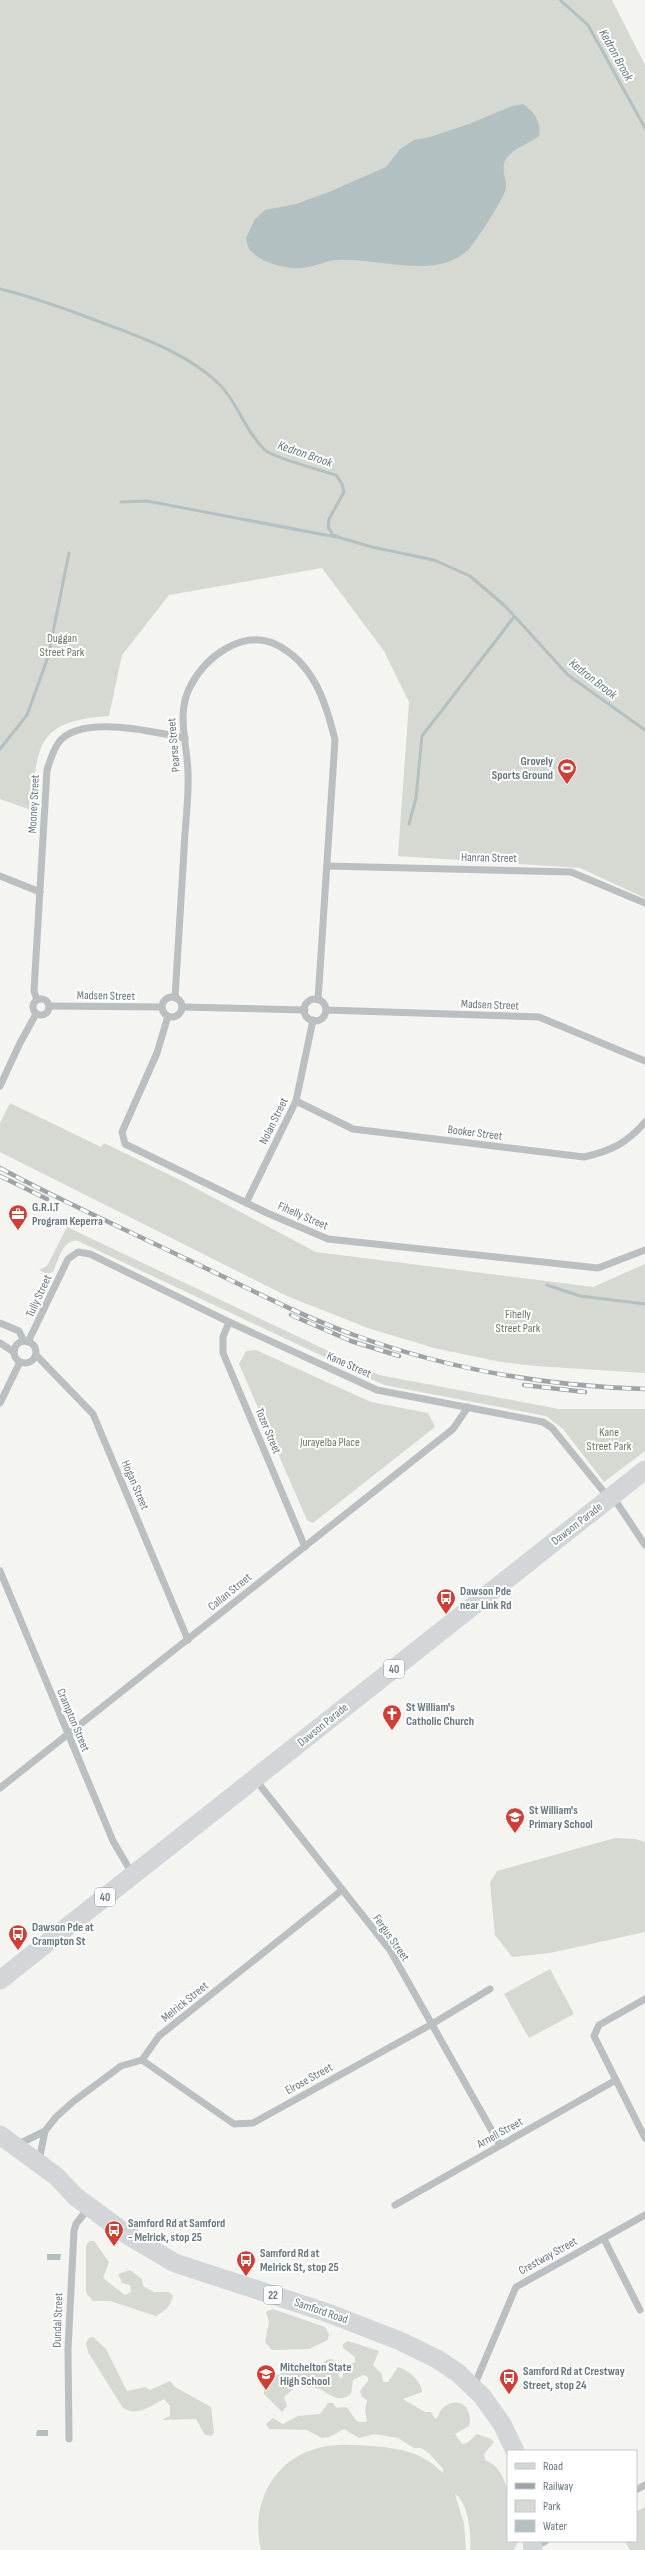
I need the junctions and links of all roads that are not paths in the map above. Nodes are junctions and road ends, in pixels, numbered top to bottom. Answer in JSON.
{"nodes":[{"id":1,"x":184,"y":738,"type":"junction"},
{"id":2,"x":326,"y":866,"type":"junction"},
{"id":3,"x":0,"y":876,"type":"edge"},
{"id":4,"x":40,"y":892,"type":"junction"},
{"id":5,"x":645,"y":903,"type":"edge"},
{"id":6,"x":175,"y":998,"type":"junction"},
{"id":7,"x":37,"y":1000,"type":"junction"},
{"id":8,"x":318,"y":1000,"type":"junction"},
{"id":9,"x":50,"y":1006,"type":"junction"},
{"id":10,"x":162,"y":1007,"type":"junction"},
{"id":11,"x":182,"y":1007,"type":"junction"},
{"id":12,"x":305,"y":1010,"type":"junction"},
{"id":13,"x":326,"y":1010,"type":"junction"},
{"id":14,"x":36,"y":1014,"type":"junction"},
{"id":15,"x":168,"y":1016,"type":"junction"},
{"id":16,"x":313,"y":1020,"type":"junction"},
{"id":17,"x":645,"y":1061,"type":"edge"},
{"id":18,"x":0,"y":1086,"type":"edge"},
{"id":19,"x":296,"y":1101,"type":"junction"},
{"id":20,"x":645,"y":1122,"type":"edge"},
{"id":21,"x":246,"y":1202,"type":"junction"},
{"id":22,"x":645,"y":1250,"type":"edge"},
{"id":23,"x":68,"y":1260,"type":"joint"},
{"id":24,"x":228,"y":1322,"type":"junction"},
{"id":25,"x":0,"y":1323,"type":"edge"},
{"id":26,"x":26,"y":1341,"type":"junction"},
{"id":27,"x":0,"y":1343,"type":"edge"},
{"id":28,"x":14,"y":1352,"type":"junction"},
{"id":29,"x":36,"y":1355,"type":"junction"},
{"id":30,"x":20,"y":1362,"type":"junction"},
{"id":31,"x":0,"y":1403,"type":"edge"},
{"id":32,"x":468,"y":1407,"type":"junction"},
{"id":33,"x":645,"y":1470,"type":"edge"},
{"id":34,"x":611,"y":1498,"type":"junction"},
{"id":35,"x":645,"y":1545,"type":"edge"},
{"id":36,"x":305,"y":1547,"type":"junction"},
{"id":37,"x":0,"y":1571,"type":"edge"},
{"id":38,"x":188,"y":1640,"type":"junction"},
{"id":39,"x":67,"y":1734,"type":"junction"},
{"id":40,"x":255,"y":1779,"type":"junction"},
{"id":41,"x":0,"y":1788,"type":"edge"},
{"id":42,"x":133,"y":1875,"type":"junction"},
{"id":43,"x":342,"y":1890,"type":"junction"},
{"id":44,"x":0,"y":1980,"type":"edge"},
{"id":45,"x":490,"y":1989,"type":"dead end"},
{"id":46,"x":645,"y":1999,"type":"edge"},
{"id":47,"x":432,"y":2024,"type":"junction"},
{"id":48,"x":142,"y":2060,"type":"junction"},
{"id":49,"x":616,"y":2080,"type":"junction"},
{"id":50,"x":45,"y":2131,"type":"junction"},
{"id":51,"x":645,"y":2138,"type":"edge"},
{"id":52,"x":5,"y":2145,"type":"edge"},
{"id":53,"x":500,"y":2145,"type":"junction"},
{"id":54,"x":38,"y":2164,"type":"junction"},
{"id":55,"x":83,"y":2202,"type":"junction"},
{"id":56,"x":395,"y":2205,"type":"dead end"},
{"id":57,"x":645,"y":2215,"type":"edge"},
{"id":58,"x":604,"y":2239,"type":"junction"},
{"id":59,"x":640,"y":2310,"type":"dead end"},
{"id":60,"x":473,"y":2387,"type":"junction"},
{"id":61,"x":68,"y":2439,"type":"dead end"},
{"id":62,"x":514,"y":2450,"type":"edge"}],
"edges":[{"from":1,"to":2,"type":"street","name":"Pearse Street"},
{"from":1,"to":4,"type":"street","name":"Mooney Street"},
{"from":1,"to":6,"type":"street","name":"Pearse Street"},
{"from":2,"to":5,"type":"street","name":"Hanran Street"},
{"from":2,"to":8,"type":"street","name":"Pearse Street"},
{"from":3,"to":4,"type":"street"},
{"from":4,"to":7,"type":"street","name":"Mooney Street"},
{"from":6,"to":10,"type":"street"},
{"from":6,"to":11,"type":"street"},
{"from":7,"to":9,"type":"street"},
{"from":7,"to":14,"type":"street"},
{"from":8,"to":12,"type":"street"},
{"from":8,"to":13,"type":"street"},
{"from":9,"to":10,"type":"street","name":"Madsen Street"},
{"from":9,"to":14,"type":"street"},
{"from":10,"to":15,"type":"street"},
{"from":11,"to":12,"type":"street"},
{"from":11,"to":15,"type":"street"},
{"from":12,"to":16,"type":"street"},
{"from":13,"to":16,"type":"street"},
{"from":13,"to":17,"type":"street","name":"Madsen Street"},
{"from":14,"to":18,"type":"street"},
{"from":15,"to":21,"type":"street","name":"Fihelly Street"},
{"from":16,"to":19,"type":"street","name":"Nolan Street"},
{"from":19,"to":20,"type":"street","name":"Booker Street"},
{"from":19,"to":21,"type":"street","name":"Nolan Street"},
{"from":21,"to":22,"type":"street","name":"Fihelly Street"},
{"from":23,"to":24,"type":"street","name":"Kane Street"},
{"from":23,"to":26,"type":"street","name":"Tully Street"},
{"from":24,"to":32,"type":"street","name":"Kane Street"},
{"from":24,"to":36,"type":"street","name":"Tozer Street"},
{"from":25,"to":26,"type":"street"},
{"from":26,"to":28,"type":"street"},
{"from":26,"to":29,"type":"street"},
{"from":27,"to":28,"type":"street"},
{"from":28,"to":30,"type":"street"},
{"from":29,"to":30,"type":"street"},
{"from":29,"to":38,"type":"street","name":"Hogan Street"},
{"from":30,"to":31,"type":"street"},
{"from":32,"to":34,"type":"street","name":"Kane Street"},
{"from":32,"to":36,"type":"street","name":"Callan Street"},
{"from":33,"to":34,"type":"main road","name":"Dawson Parade","number":"40"},
{"from":34,"to":35,"type":"street","name":"Kane Street"},
{"from":34,"to":40,"type":"main road","name":"Dawson Parade","number":"40"},
{"from":36,"to":38,"type":"street","name":"Callan Street"},
{"from":37,"to":39,"type":"street","name":"Crampton Street"},
{"from":38,"to":39,"type":"street","name":"Callan Street"},
{"from":39,"to":41,"type":"street","name":"Callan Street"},
{"from":39,"to":42,"type":"street","name":"Crampton Street"},
{"from":40,"to":42,"type":"main road","name":"Dawson Parade","number":"40"},
{"from":40,"to":43,"type":"street","name":"Fergus Street"},
{"from":42,"to":44,"type":"main road","name":"Dawson Parade","number":"40"},
{"from":43,"to":47,"type":"street","name":"Fergus Street"},
{"from":43,"to":48,"type":"street","name":"Melrick Street"},
{"from":45,"to":47,"type":"street","name":"Elrose Street"},
{"from":46,"to":49,"type":"street"},
{"from":47,"to":48,"type":"street","name":"Elrose Street"},
{"from":47,"to":53,"type":"street","name":"Fergus Street"},
{"from":48,"to":50,"type":"street"},
{"from":49,"to":51,"type":"street"},
{"from":49,"to":53,"type":"street","name":"Arnell Street"},
{"from":50,"to":52,"type":"street"},
{"from":50,"to":54,"type":"street"},
{"from":52,"to":54,"type":"main road","name":"Samford Road","number":"22"},
{"from":52,"to":55,"type":"main road","name":"Samford Road","number":"22"},
{"from":53,"to":56,"type":"street","name":"Arnell Street"},
{"from":54,"to":55,"type":"main road","name":"Samford Road","number":"22"},
{"from":55,"to":60,"type":"main road","name":"Samford Road","number":"22"},
{"from":55,"to":61,"type":"street","name":"Dundal Street"},
{"from":57,"to":58,"type":"street","name":"Crestway Street"},
{"from":58,"to":59,"type":"street"},
{"from":58,"to":60,"type":"street","name":"Crestway Street"},
{"from":60,"to":62,"type":"main road","name":"Samford Road","number":"22"}]}
